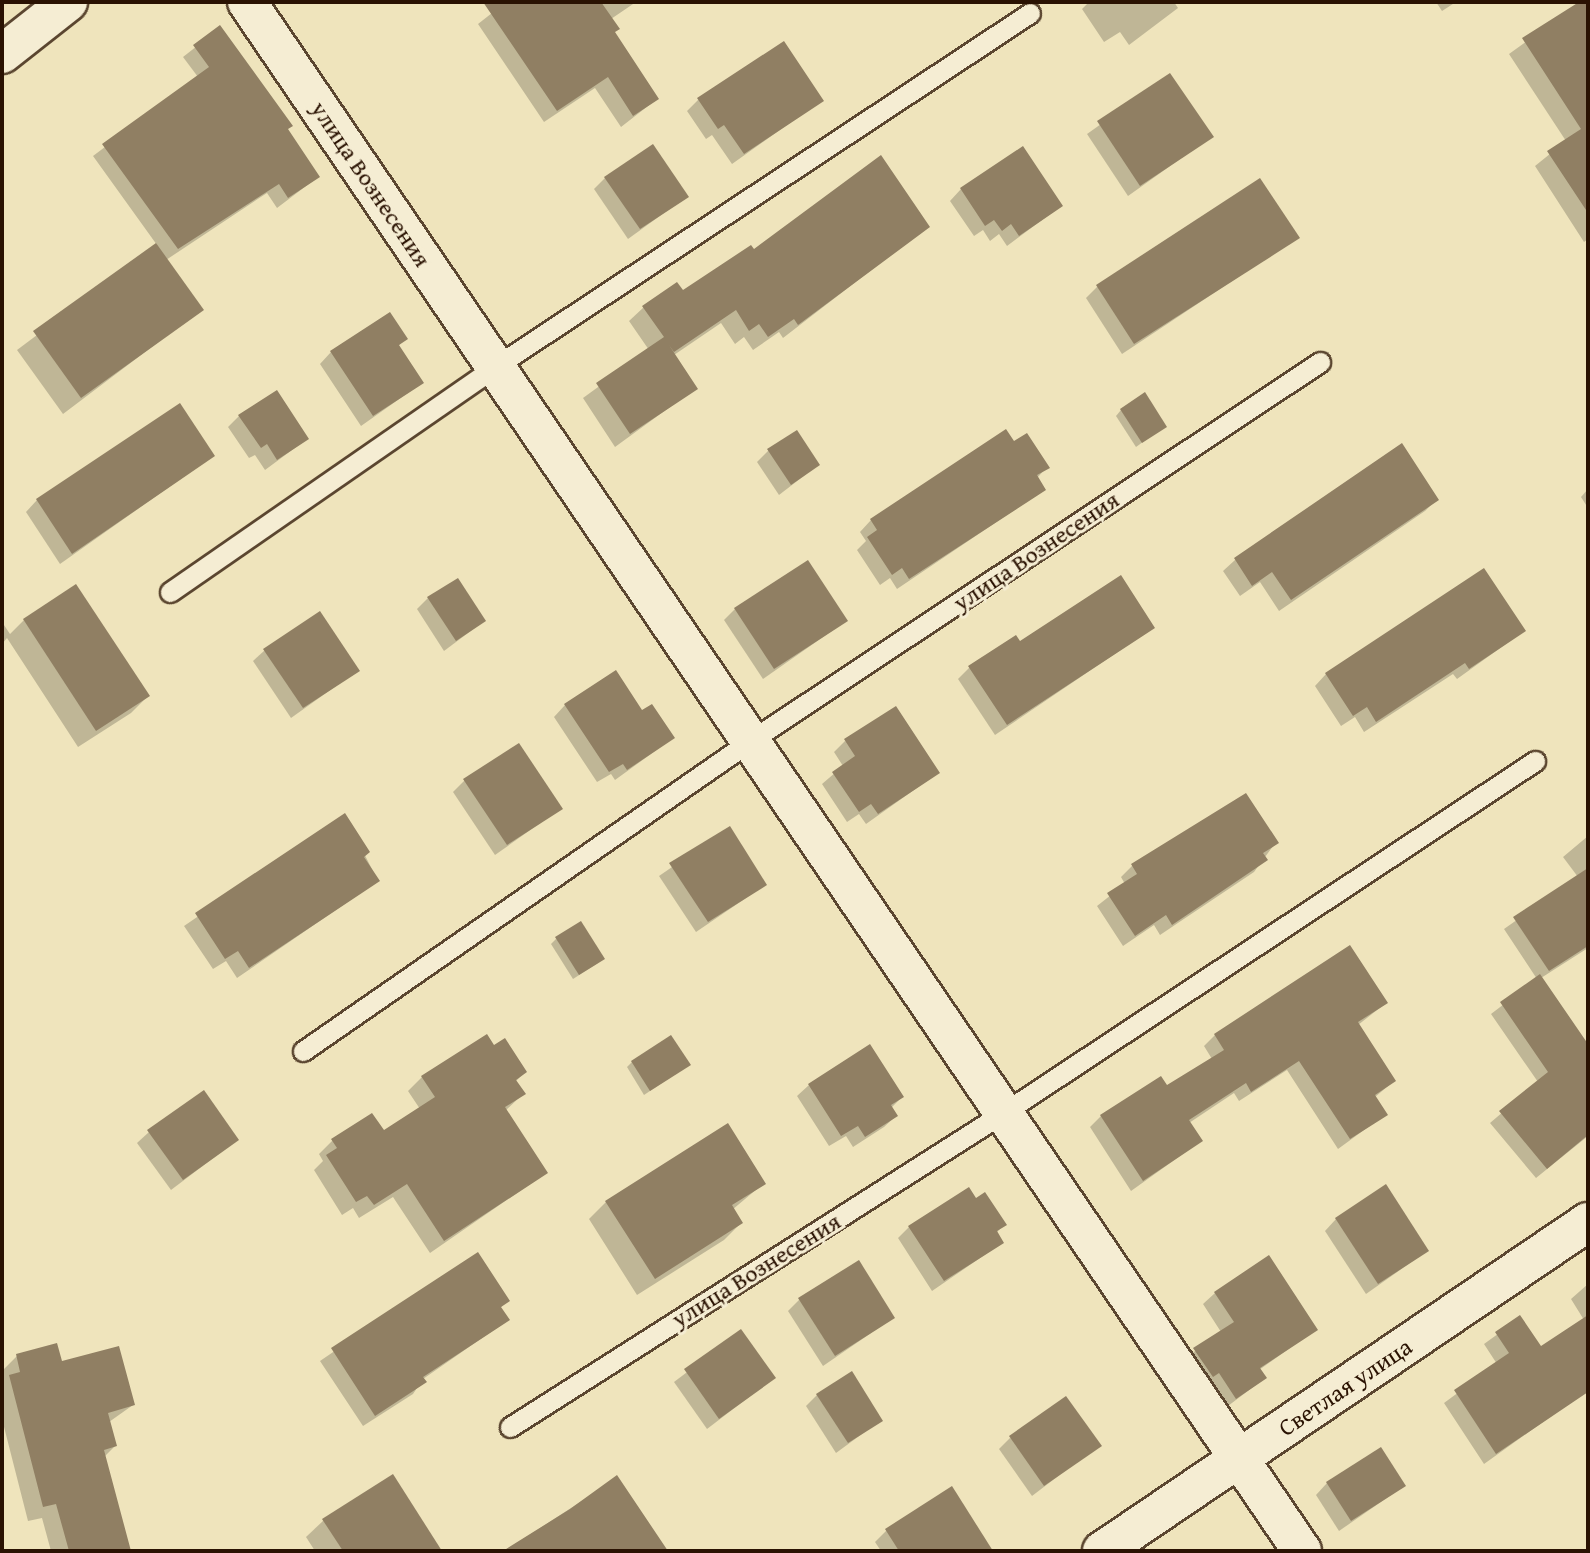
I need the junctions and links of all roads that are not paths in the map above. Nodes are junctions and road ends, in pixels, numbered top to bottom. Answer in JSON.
{"nodes":[{"id":1,"x":68,"y":2,"type":"edge"},
{"id":2,"x":247,"y":2,"type":"edge"},
{"id":3,"x":1030,"y":13,"type":"dead end"},
{"id":4,"x":2,"y":54,"type":"edge"},
{"id":5,"x":1320,"y":362,"type":"dead end"},
{"id":6,"x":496,"y":366,"type":"junction"},
{"id":7,"x":170,"y":592,"type":"dead end"},
{"id":8,"x":753,"y":739,"type":"junction"},
{"id":9,"x":1535,"y":761,"type":"dead end"},
{"id":10,"x":303,"y":1051,"type":"dead end"},
{"id":11,"x":1003,"y":1113,"type":"junction"},
{"id":12,"x":1588,"y":1222,"type":"edge"},
{"id":13,"x":510,"y":1427,"type":"dead end"},
{"id":14,"x":1237,"y":1460,"type":"junction"},
{"id":15,"x":1101,"y":1551,"type":"edge"},
{"id":16,"x":1302,"y":1551,"type":"edge"}],
"edges":[{"from":1,"to":4,"type":"street"},
{"from":2,"to":6,"type":"street","name":"улица Вознесения"},
{"from":3,"to":6,"type":"lane"},
{"from":5,"to":8,"type":"lane","name":"улица Вознесения"},
{"from":6,"to":7,"type":"lane"},
{"from":6,"to":8,"type":"street","name":"улица Вознесения"},
{"from":8,"to":10,"type":"lane","name":"улица Вознесения"},
{"from":8,"to":11,"type":"street","name":"улица Вознесения"},
{"from":9,"to":11,"type":"lane","name":"улица Вознесения"},
{"from":11,"to":13,"type":"lane","name":"улица Вознесения"},
{"from":11,"to":14,"type":"street","name":"улица Вознесения"},
{"from":12,"to":14,"type":"street","name":"Светлая улица"},
{"from":14,"to":15,"type":"street","name":"Светлая улица"},
{"from":14,"to":16,"type":"street","name":"улица Вознесения"}]}
